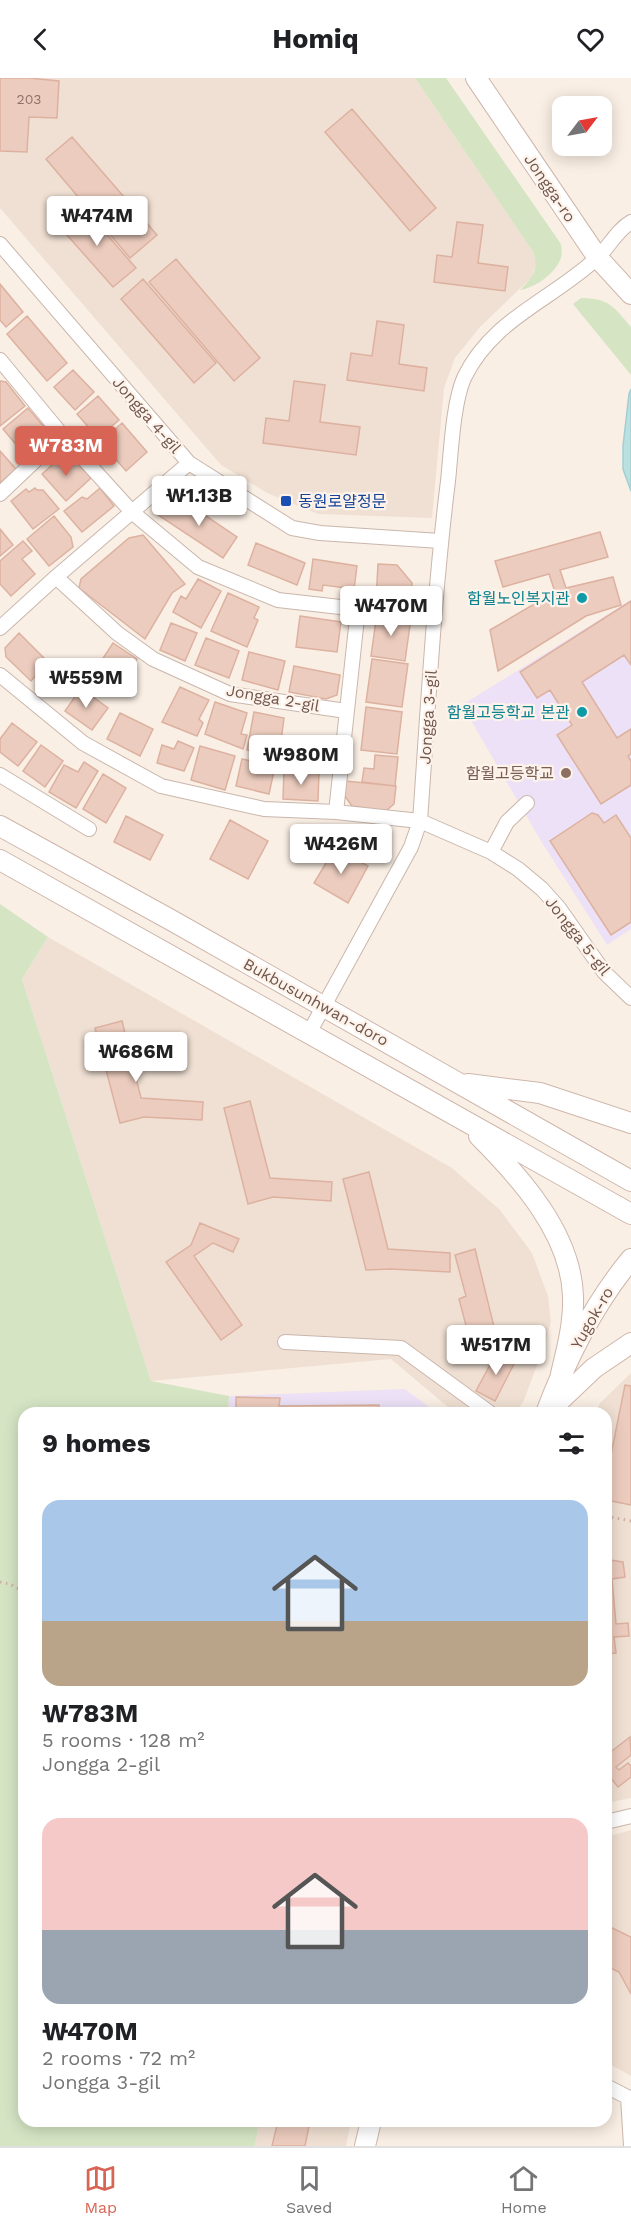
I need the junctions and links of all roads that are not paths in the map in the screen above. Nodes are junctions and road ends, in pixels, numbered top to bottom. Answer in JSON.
{"nodes":[{"id":1,"x":476,"y":78,"type":"edge"},
{"id":2,"x":631,"y":222,"type":"edge"},
{"id":3,"x":0,"y":244,"type":"edge"},
{"id":4,"x":598,"y":258,"type":"junction"},
{"id":5,"x":631,"y":294,"type":"edge"},
{"id":6,"x":0,"y":360,"type":"edge"},
{"id":7,"x":62,"y":435,"type":"junction"},
{"id":8,"x":189,"y":463,"type":"junction"},
{"id":9,"x":0,"y":494,"type":"edge"},
{"id":10,"x":132,"y":512,"type":"junction"},
{"id":11,"x":440,"y":541,"type":"junction"},
{"id":12,"x":56,"y":577,"type":"junction"},
{"id":13,"x":0,"y":628,"type":"edge"},
{"id":14,"x":0,"y":675,"type":"edge"},
{"id":15,"x":346,"y":711,"type":"junction"},
{"id":16,"x":0,"y":775,"type":"edge"},
{"id":17,"x":527,"y":803,"type":"dead end"},
{"id":18,"x":336,"y":812,"type":"junction"},
{"id":19,"x":420,"y":821,"type":"junction"},
{"id":20,"x":0,"y":826,"type":"edge"},
{"id":21,"x":89,"y":829,"type":"dead end"},
{"id":22,"x":491,"y":852,"type":"junction"},
{"id":23,"x":0,"y":860,"type":"edge"},
{"id":24,"x":631,"y":998,"type":"edge"},
{"id":25,"x":324,"y":1007,"type":"junction"},
{"id":26,"x":309,"y":1033,"type":"junction"},
{"id":27,"x":458,"y":1082,"type":"junction"},
{"id":28,"x":462,"y":1119,"type":"junction"},
{"id":29,"x":631,"y":1123,"type":"edge"},
{"id":30,"x":631,"y":1181,"type":"edge"},
{"id":31,"x":631,"y":1214,"type":"edge"},
{"id":32,"x":631,"y":1259,"type":"edge"},
{"id":33,"x":285,"y":1342,"type":"dead end"},
{"id":34,"x":631,"y":1343,"type":"edge"},
{"id":35,"x":561,"y":1374,"type":"junction"},
{"id":36,"x":482,"y":1407,"type":"edge"},
{"id":37,"x":548,"y":1407,"type":"edge"},
{"id":38,"x":552,"y":1407,"type":"edge"},
{"id":39,"x":631,"y":1816,"type":"edge"},
{"id":40,"x":612,"y":1821,"type":"edge"},
{"id":41,"x":612,"y":2089,"type":"edge"},
{"id":42,"x":630,"y":2098,"type":"edge"},
{"id":43,"x":370,"y":2127,"type":"edge"},
{"id":44,"x":365,"y":2146,"type":"edge"},
{"id":45,"x":631,"y":2146,"type":"edge"}],
"edges":[{"from":1,"to":4,"type":"main road","name":"Jongga-ro"},
{"from":2,"to":4,"type":"street","name":"Jongga 3-gil"},
{"from":3,"to":8,"type":"street","name":"Jongga 4-gil"},
{"from":4,"to":5,"type":"main road","name":"Jongga-ro"},
{"from":4,"to":11,"type":"street","name":"Jongga 3-gil"},
{"from":6,"to":7,"type":"street"},
{"from":7,"to":9,"type":"street"},
{"from":7,"to":10,"type":"street"},
{"from":8,"to":10,"type":"street"},
{"from":8,"to":11,"type":"street","name":"Jongga 4-gil"},
{"from":10,"to":12,"type":"street"},
{"from":10,"to":15,"type":"street"},
{"from":11,"to":19,"type":"street","name":"Jongga 3-gil"},
{"from":12,"to":13,"type":"street"},
{"from":12,"to":15,"type":"street","name":"Jongga 2-gil"},
{"from":14,"to":18,"type":"street","name":"Jongga 5-gil"},
{"from":15,"to":18,"type":"street"},
{"from":16,"to":21,"type":"street"},
{"from":17,"to":22,"type":"street"},
{"from":18,"to":19,"type":"street","name":"Jongga 5-gil"},
{"from":19,"to":22,"type":"street","name":"Jongga 5-gil"},
{"from":19,"to":25,"type":"street","name":"Jongga 3-gil"},
{"from":20,"to":25,"type":"main road","name":"Bukbusunhwan-doro"},
{"from":22,"to":24,"type":"street","name":"Jongga 5-gil"},
{"from":23,"to":26,"type":"main road","name":"Bukbusunhwan-doro"},
{"from":25,"to":26,"type":"street","name":"Jongga 3-gil"},
{"from":25,"to":27,"type":"main road","name":"Bukbusunhwan-doro"},
{"from":26,"to":28,"type":"main road","name":"Bukbusunhwan-doro"},
{"from":27,"to":29,"type":"main road"},
{"from":27,"to":30,"type":"main road","name":"Bukbusunhwan-doro"},
{"from":28,"to":31,"type":"main road","name":"Bukbusunhwan-doro"},
{"from":28,"to":35,"type":"main road"},
{"from":32,"to":35,"type":"main road","name":"Yugok-ro"},
{"from":33,"to":36,"type":"street"},
{"from":34,"to":38,"type":"main road"},
{"from":35,"to":37,"type":"main road","name":"Yugok-ro"},
{"from":39,"to":40,"type":"street"},
{"from":41,"to":42,"type":"street"},
{"from":42,"to":45,"type":"street"},
{"from":43,"to":44,"type":"main road"}]}
